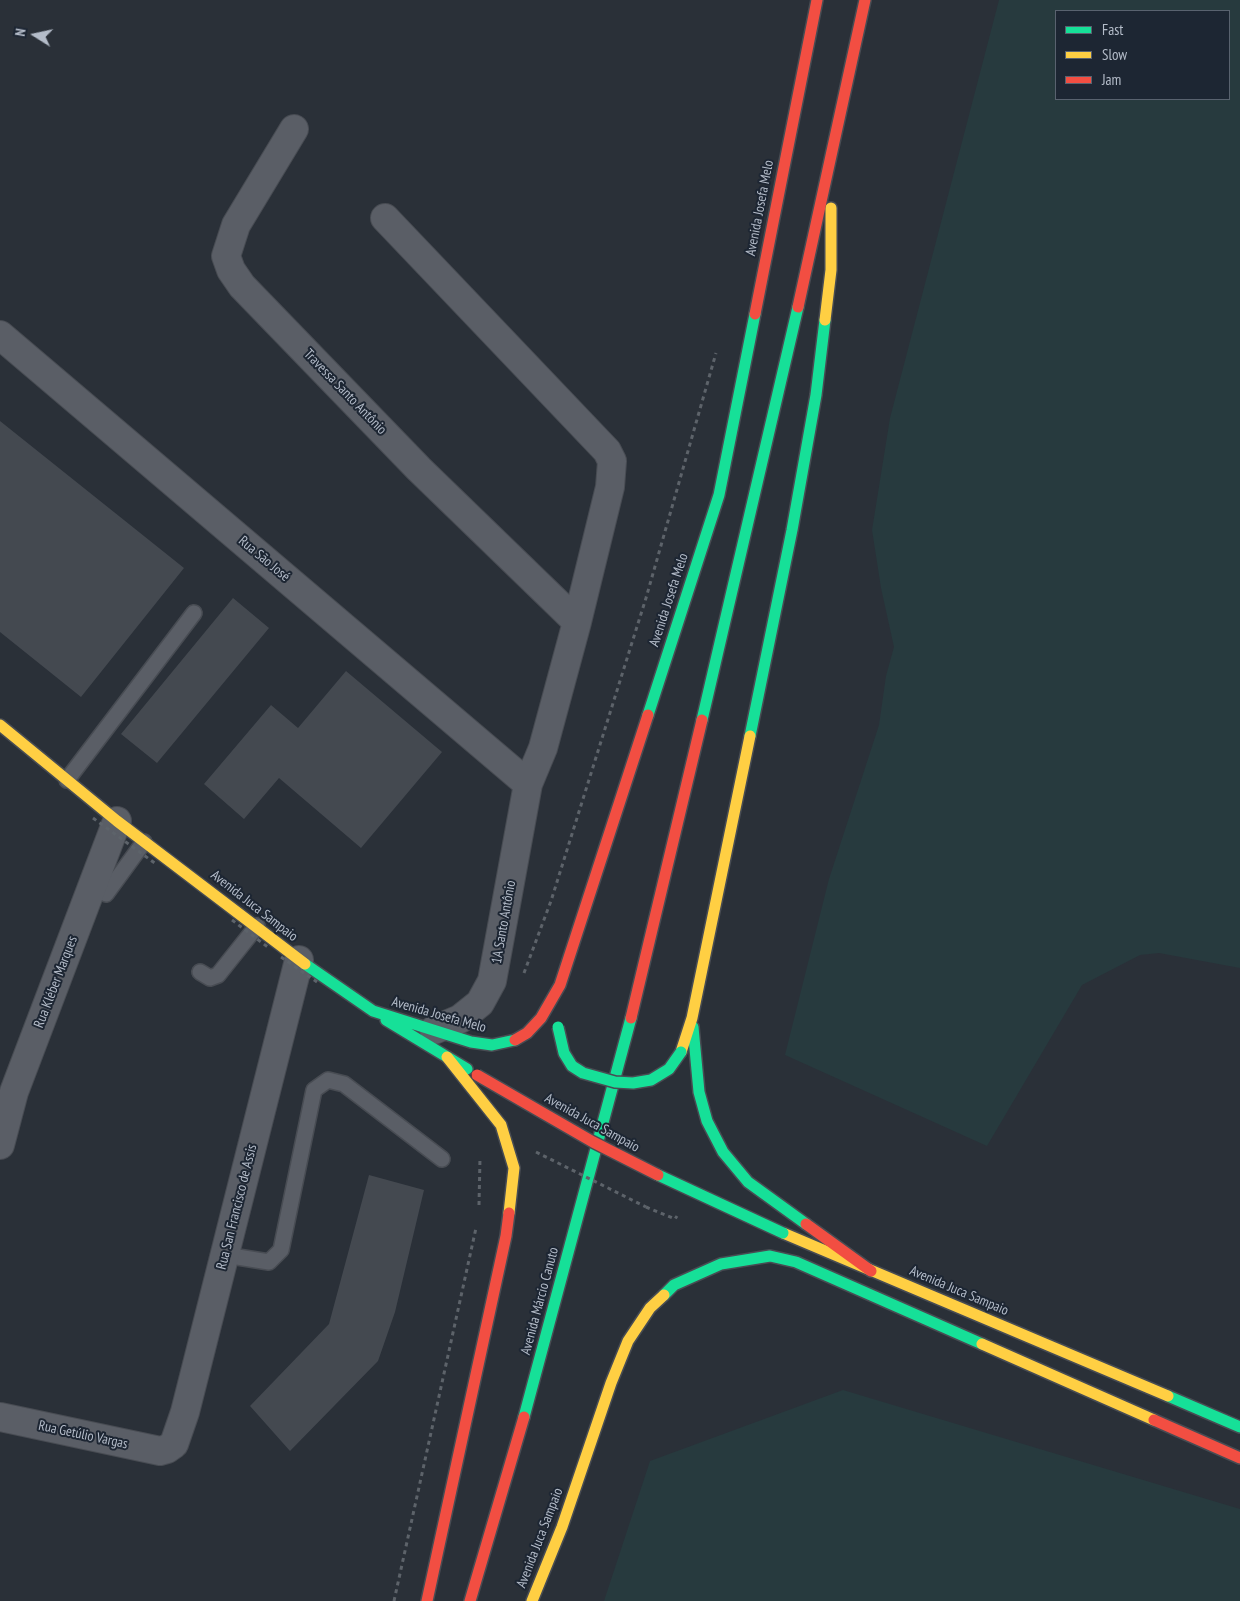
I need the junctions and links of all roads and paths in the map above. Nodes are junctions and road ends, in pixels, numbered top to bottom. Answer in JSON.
{"nodes":[{"id":1,"x":817,"y":0,"type":"edge"},
{"id":2,"x":865,"y":0,"type":"edge"},
{"id":3,"x":294,"y":129,"type":"dead end"},
{"id":4,"x":831,"y":159,"type":"junction"},
{"id":5,"x":385,"y":218,"type":"dead end"},
{"id":6,"x":0,"y":335,"type":"edge"},
{"id":7,"x":716,"y":351,"type":"dead end"},
{"id":8,"x":194,"y":614,"type":"dead end"},
{"id":9,"x":577,"y":622,"type":"junction"},
{"id":10,"x":0,"y":725,"type":"edge"},
{"id":11,"x":67,"y":780,"type":"junction"},
{"id":12,"x":528,"y":784,"type":"junction"},
{"id":13,"x":105,"y":820,"type":"junction"},
{"id":14,"x":144,"y":842,"type":"junction"},
{"id":15,"x":156,"y":864,"type":"dead end"},
{"id":16,"x":105,"y":894,"type":"junction"},
{"id":17,"x":232,"y":920,"type":"dead end"},
{"id":18,"x":257,"y":926,"type":"junction"},
{"id":19,"x":269,"y":948,"type":"dead end"},
{"id":20,"x":290,"y":958,"type":"junction"},
{"id":21,"x":200,"y":972,"type":"dead end"},
{"id":22,"x":520,"y":981,"type":"dead end"},
{"id":23,"x":317,"y":982,"type":"dead end"},
{"id":24,"x":560,"y":985,"type":"junction"},
{"id":25,"x":373,"y":1011,"type":"junction"},
{"id":26,"x":692,"y":1018,"type":"junction"},
{"id":27,"x":434,"y":1030,"type":"junction"},
{"id":28,"x":447,"y":1057,"type":"junction"},
{"id":29,"x":0,"y":1145,"type":"edge"},
{"id":30,"x":536,"y":1152,"type":"dead end"},
{"id":31,"x":480,"y":1153,"type":"dead end"},
{"id":32,"x":442,"y":1158,"type":"dead end"},
{"id":33,"x":479,"y":1215,"type":"dead end"},
{"id":34,"x":675,"y":1219,"type":"dead end"},
{"id":35,"x":477,"y":1224,"type":"dead end"},
{"id":36,"x":225,"y":1255,"type":"junction"},
{"id":37,"x":872,"y":1271,"type":"junction"},
{"id":38,"x":0,"y":1417,"type":"edge"},
{"id":39,"x":1240,"y":1427,"type":"edge"},
{"id":40,"x":167,"y":1449,"type":"joint"},
{"id":41,"x":1240,"y":1458,"type":"edge"},
{"id":42,"x":394,"y":1601,"type":"edge"},
{"id":43,"x":427,"y":1601,"type":"edge"},
{"id":44,"x":470,"y":1601,"type":"edge"},
{"id":45,"x":532,"y":1601,"type":"edge"}],
"edges":[{"from":1,"to":24,"type":"main road","name":"Avenida Josefa Melo"},
{"from":2,"to":4,"type":"main road"},
{"from":3,"to":9,"type":"street","name":"Travessa Santo Antônio"},
{"from":4,"to":26,"type":"main road"},
{"from":4,"to":44,"type":"main road","name":"Avenida Márcio Canuto"},
{"from":5,"to":9,"type":"street","name":"1A Santo Antônio"},
{"from":6,"to":12,"type":"street","name":"Rua São José"},
{"from":7,"to":22,"type":"path"},
{"from":8,"to":11,"type":"lane"},
{"from":9,"to":12,"type":"street","name":"1A Santo Antônio"},
{"from":10,"to":11,"type":"main road","name":"Avenida Juca Sampaio"},
{"from":11,"to":13,"type":"main road","name":"Avenida Juca Sampaio"},
{"from":12,"to":27,"type":"street","name":"1A Santo Antônio"},
{"from":13,"to":14,"type":"main road","name":"Avenida Juca Sampaio"},
{"from":13,"to":15,"type":"path","bridge":true},
{"from":13,"to":16,"type":"street","name":"Rua Kléber Marques"},
{"from":14,"to":16,"type":"lane"},
{"from":14,"to":18,"type":"main road","name":"Avenida Juca Sampaio"},
{"from":16,"to":29,"type":"street","name":"Rua Kléber Marques"},
{"from":17,"to":19,"type":"path","bridge":true},
{"from":18,"to":20,"type":"main road","name":"Avenida Juca Sampaio"},
{"from":18,"to":21,"type":"lane"},
{"from":20,"to":23,"type":"path","bridge":true},
{"from":20,"to":25,"type":"main road","name":"Avenida Juca Sampaio"},
{"from":20,"to":36,"type":"street","name":"Rua San Francisco de Assis"},
{"from":24,"to":26,"type":"main road","bridge":true},
{"from":24,"to":27,"type":"main road","name":"Avenida Josefa Melo"},
{"from":25,"to":27,"type":"main road","name":"Avenida Josefa Melo"},
{"from":25,"to":28,"type":"main road","name":"Avenida Juca Sampaio"},
{"from":26,"to":37,"type":"main road"},
{"from":28,"to":37,"type":"main road","name":"Avenida Juca Sampaio","bridge":true},
{"from":28,"to":43,"type":"main road"},
{"from":30,"to":34,"type":"path","bridge":true},
{"from":31,"to":33,"type":"path"},
{"from":32,"to":36,"type":"lane"},
{"from":35,"to":42,"type":"path"},
{"from":36,"to":40,"type":"street","name":"Rua San Francisco de Assis"},
{"from":37,"to":39,"type":"main road","name":"Avenida Juca Sampaio"},
{"from":38,"to":40,"type":"street","name":"Rua Getúlio Vargas"},
{"from":41,"to":45,"type":"main road","name":"Avenida Juca Sampaio"}]}
